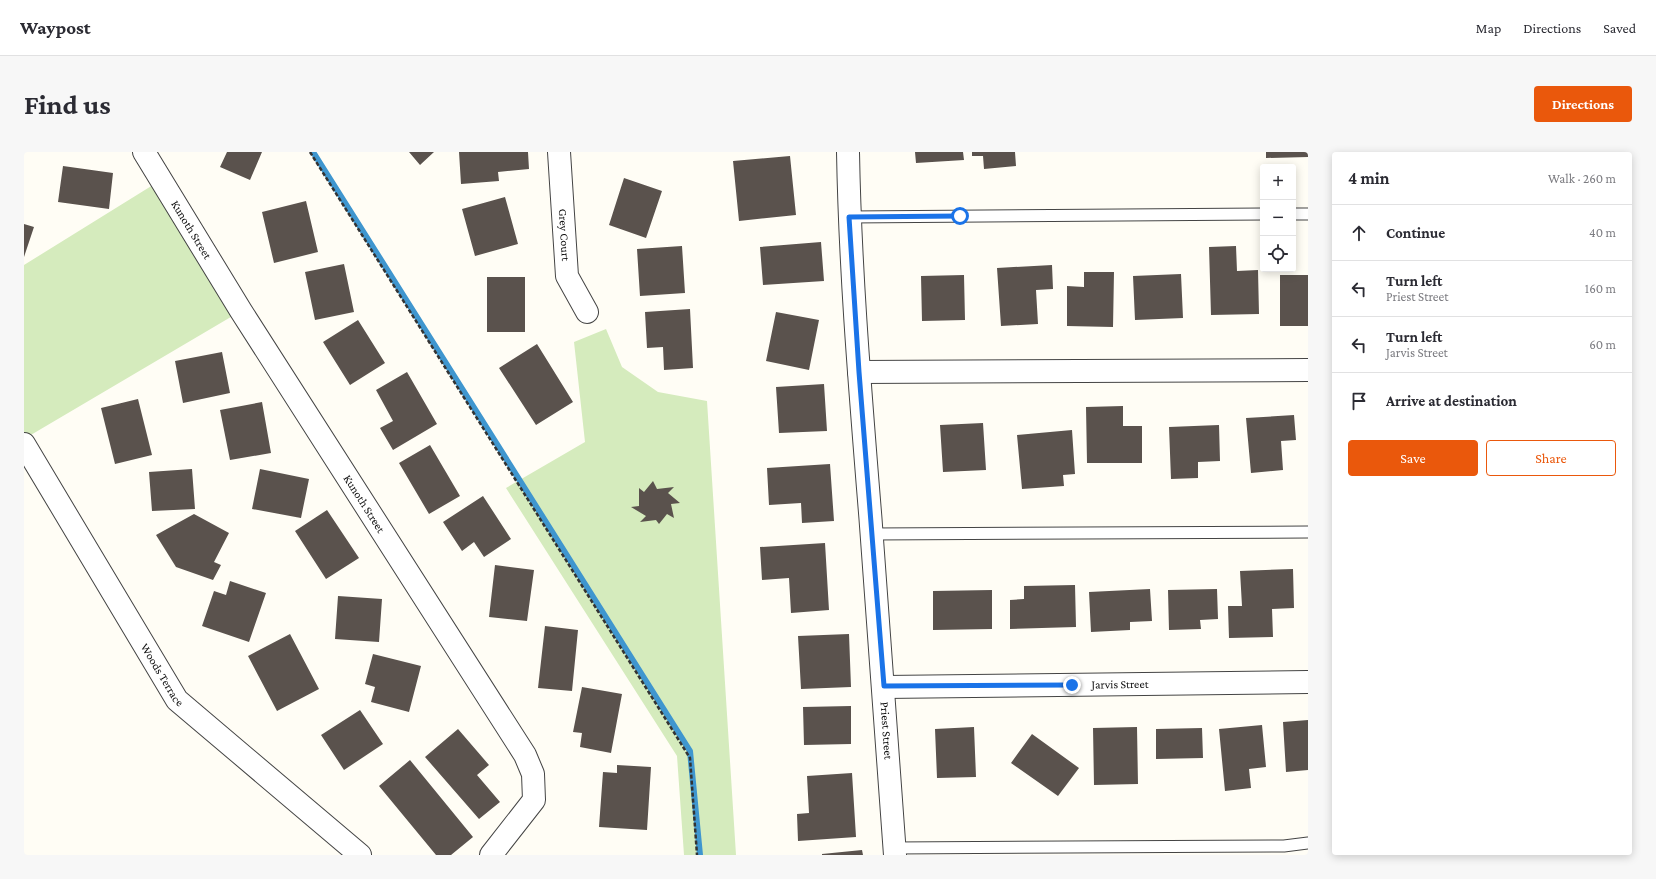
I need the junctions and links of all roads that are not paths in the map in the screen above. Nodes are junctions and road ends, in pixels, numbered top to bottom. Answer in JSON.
{"nodes":[{"id":1,"x":144,"y":152,"type":"edge"},
{"id":2,"x":559,"y":152,"type":"edge"},
{"id":3,"x":848,"y":152,"type":"edge"},
{"id":4,"x":1260,"y":214,"type":"edge"},
{"id":5,"x":1296,"y":214,"type":"edge"},
{"id":6,"x":1308,"y":214,"type":"edge"},
{"id":7,"x":849,"y":217,"type":"junction"},
{"id":8,"x":587,"y":312,"type":"dead end"},
{"id":9,"x":1308,"y":370,"type":"edge"},
{"id":10,"x":859,"y":372,"type":"junction"},
{"id":11,"x":24,"y":444,"type":"edge"},
{"id":12,"x":1308,"y":532,"type":"edge"},
{"id":13,"x":872,"y":534,"type":"junction"},
{"id":14,"x":1308,"y":682,"type":"edge"},
{"id":15,"x":884,"y":686,"type":"junction"},
{"id":16,"x":1308,"y":842,"type":"edge"},
{"id":17,"x":895,"y":852,"type":"edge"},
{"id":18,"x":360,"y":855,"type":"edge"},
{"id":19,"x":491,"y":855,"type":"edge"}],
"edges":[{"from":1,"to":19,"type":"street","name":"Kunoth Street"},
{"from":2,"to":8,"type":"street","name":"Grey Court"},
{"from":3,"to":7,"type":"street","name":"Priest Street"},
{"from":4,"to":7,"type":"lane"},
{"from":5,"to":6,"type":"lane"},
{"from":7,"to":10,"type":"street","name":"Priest Street"},
{"from":9,"to":10,"type":"street"},
{"from":10,"to":13,"type":"street","name":"Priest Street"},
{"from":11,"to":18,"type":"street","name":"Woods Terrace"},
{"from":12,"to":13,"type":"lane"},
{"from":13,"to":15,"type":"street","name":"Priest Street"},
{"from":14,"to":15,"type":"street","name":"Jarvis Street"},
{"from":15,"to":17,"type":"street","name":"Priest Street"},
{"from":16,"to":17,"type":"lane"}]}
